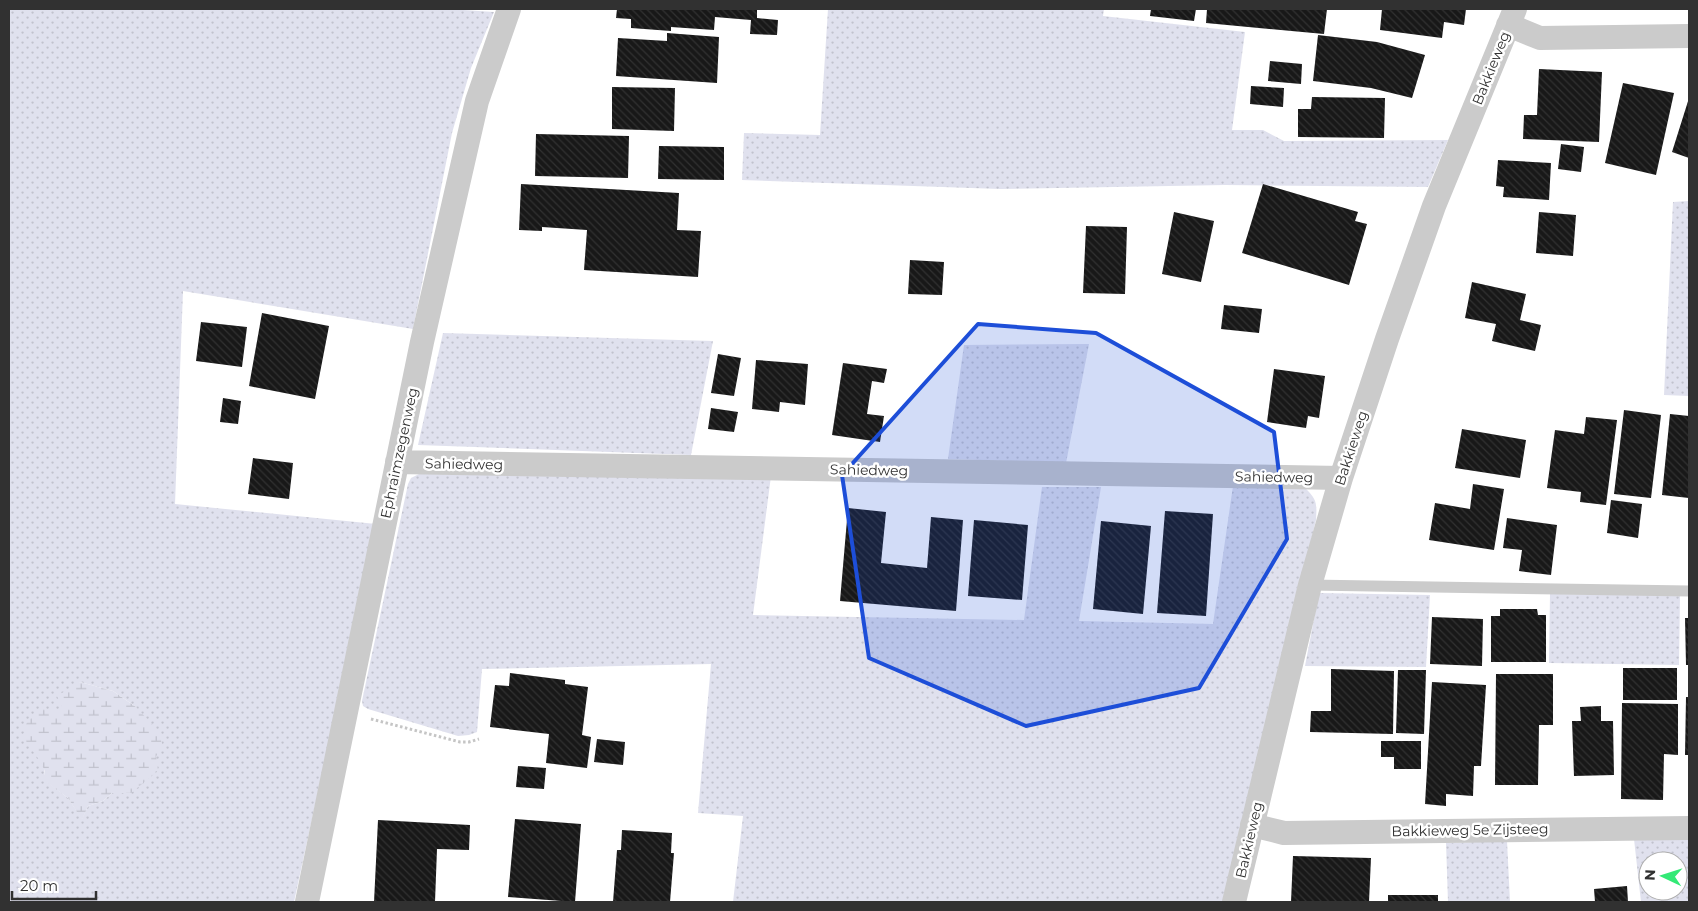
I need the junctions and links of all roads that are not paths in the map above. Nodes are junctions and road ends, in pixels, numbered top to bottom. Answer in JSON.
{"nodes":[{"id":1,"x":509,"y":9,"type":"edge"},
{"id":2,"x":1512,"y":17,"type":"edge"},
{"id":3,"x":1689,"y":36,"type":"edge"},
{"id":4,"x":397,"y":462,"type":"junction"},
{"id":5,"x":1341,"y":478,"type":"junction"},
{"id":6,"x":1310,"y":585,"type":"junction"},
{"id":7,"x":1689,"y":591,"type":"edge"},
{"id":8,"x":1252,"y":825,"type":"junction"},
{"id":9,"x":1689,"y":828,"type":"edge"},
{"id":10,"x":306,"y":902,"type":"edge"},
{"id":11,"x":1234,"y":902,"type":"edge"}],
"edges":[{"from":1,"to":4,"type":"street","name":"Ephraimzegenweg"},
{"from":2,"to":3,"type":"street"},
{"from":2,"to":5,"type":"street","name":"Bakkieweg"},
{"from":4,"to":5,"type":"street","name":"Sahiedweg"},
{"from":4,"to":10,"type":"street","name":"Ephraimzegenweg"},
{"from":5,"to":6,"type":"street","name":"Bakkieweg"},
{"from":6,"to":7,"type":"lane"},
{"from":6,"to":8,"type":"street","name":"Bakkieweg"},
{"from":8,"to":9,"type":"street","name":"Bakkieweg 5e Zijsteeg"},
{"from":8,"to":11,"type":"street","name":"Bakkieweg"}]}
